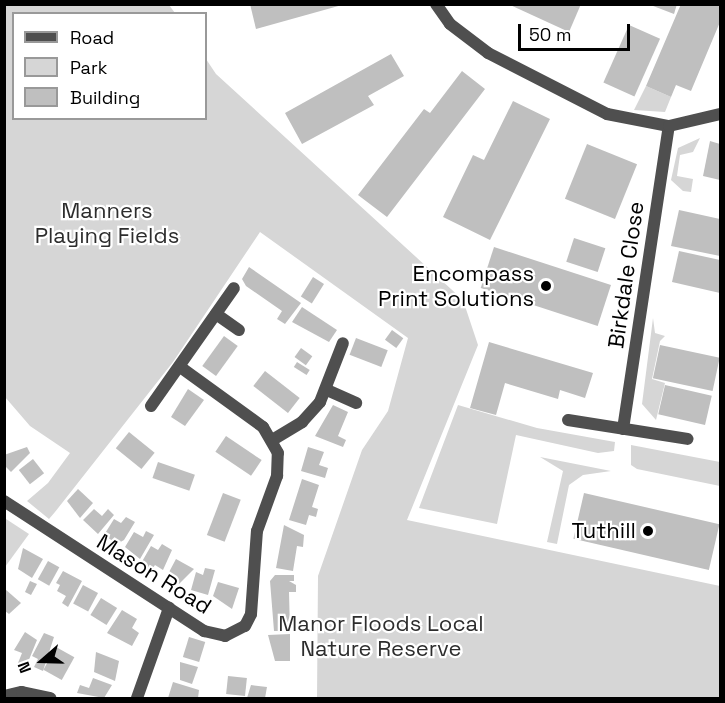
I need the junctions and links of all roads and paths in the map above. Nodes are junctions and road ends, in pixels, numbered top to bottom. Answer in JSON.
{"nodes":[{"id":1,"x":436,"y":4,"type":"edge"},
{"id":2,"x":720,"y":114,"type":"edge"},
{"id":3,"x":669,"y":126,"type":"junction"},
{"id":4,"x":234,"y":288,"type":"dead end"},
{"id":5,"x":216,"y":314,"type":"junction"},
{"id":6,"x":239,"y":330,"type":"dead end"},
{"id":7,"x":343,"y":343,"type":"dead end"},
{"id":8,"x":180,"y":368,"type":"junction"},
{"id":9,"x":327,"y":390,"type":"junction"},
{"id":10,"x":356,"y":403,"type":"dead end"},
{"id":11,"x":152,"y":406,"type":"dead end"},
{"id":12,"x":568,"y":420,"type":"dead end"},
{"id":13,"x":623,"y":429,"type":"junction"},
{"id":14,"x":274,"y":439,"type":"junction"},
{"id":15,"x":688,"y":439,"type":"dead end"},
{"id":16,"x":4,"y":501,"type":"edge"},
{"id":17,"x":169,"y":608,"type":"junction"},
{"id":18,"x":4,"y":696,"type":"edge"},
{"id":19,"x":50,"y":699,"type":"edge"},
{"id":20,"x":137,"y":699,"type":"edge"}],
"edges":[{"from":1,"to":3,"type":"street"},
{"from":2,"to":3,"type":"street"},
{"from":3,"to":13,"type":"street","name":"Birkdale Close"},
{"from":4,"to":5,"type":"street"},
{"from":5,"to":6,"type":"street"},
{"from":5,"to":8,"type":"street"},
{"from":7,"to":9,"type":"street"},
{"from":8,"to":11,"type":"street"},
{"from":8,"to":14,"type":"street"},
{"from":9,"to":10,"type":"street"},
{"from":9,"to":14,"type":"street"},
{"from":12,"to":13,"type":"street"},
{"from":13,"to":15,"type":"street"},
{"from":14,"to":17,"type":"street","name":"Mason Road"},
{"from":16,"to":17,"type":"street","name":"Mason Road"},
{"from":17,"to":20,"type":"street"},
{"from":18,"to":19,"type":"street"}]}
